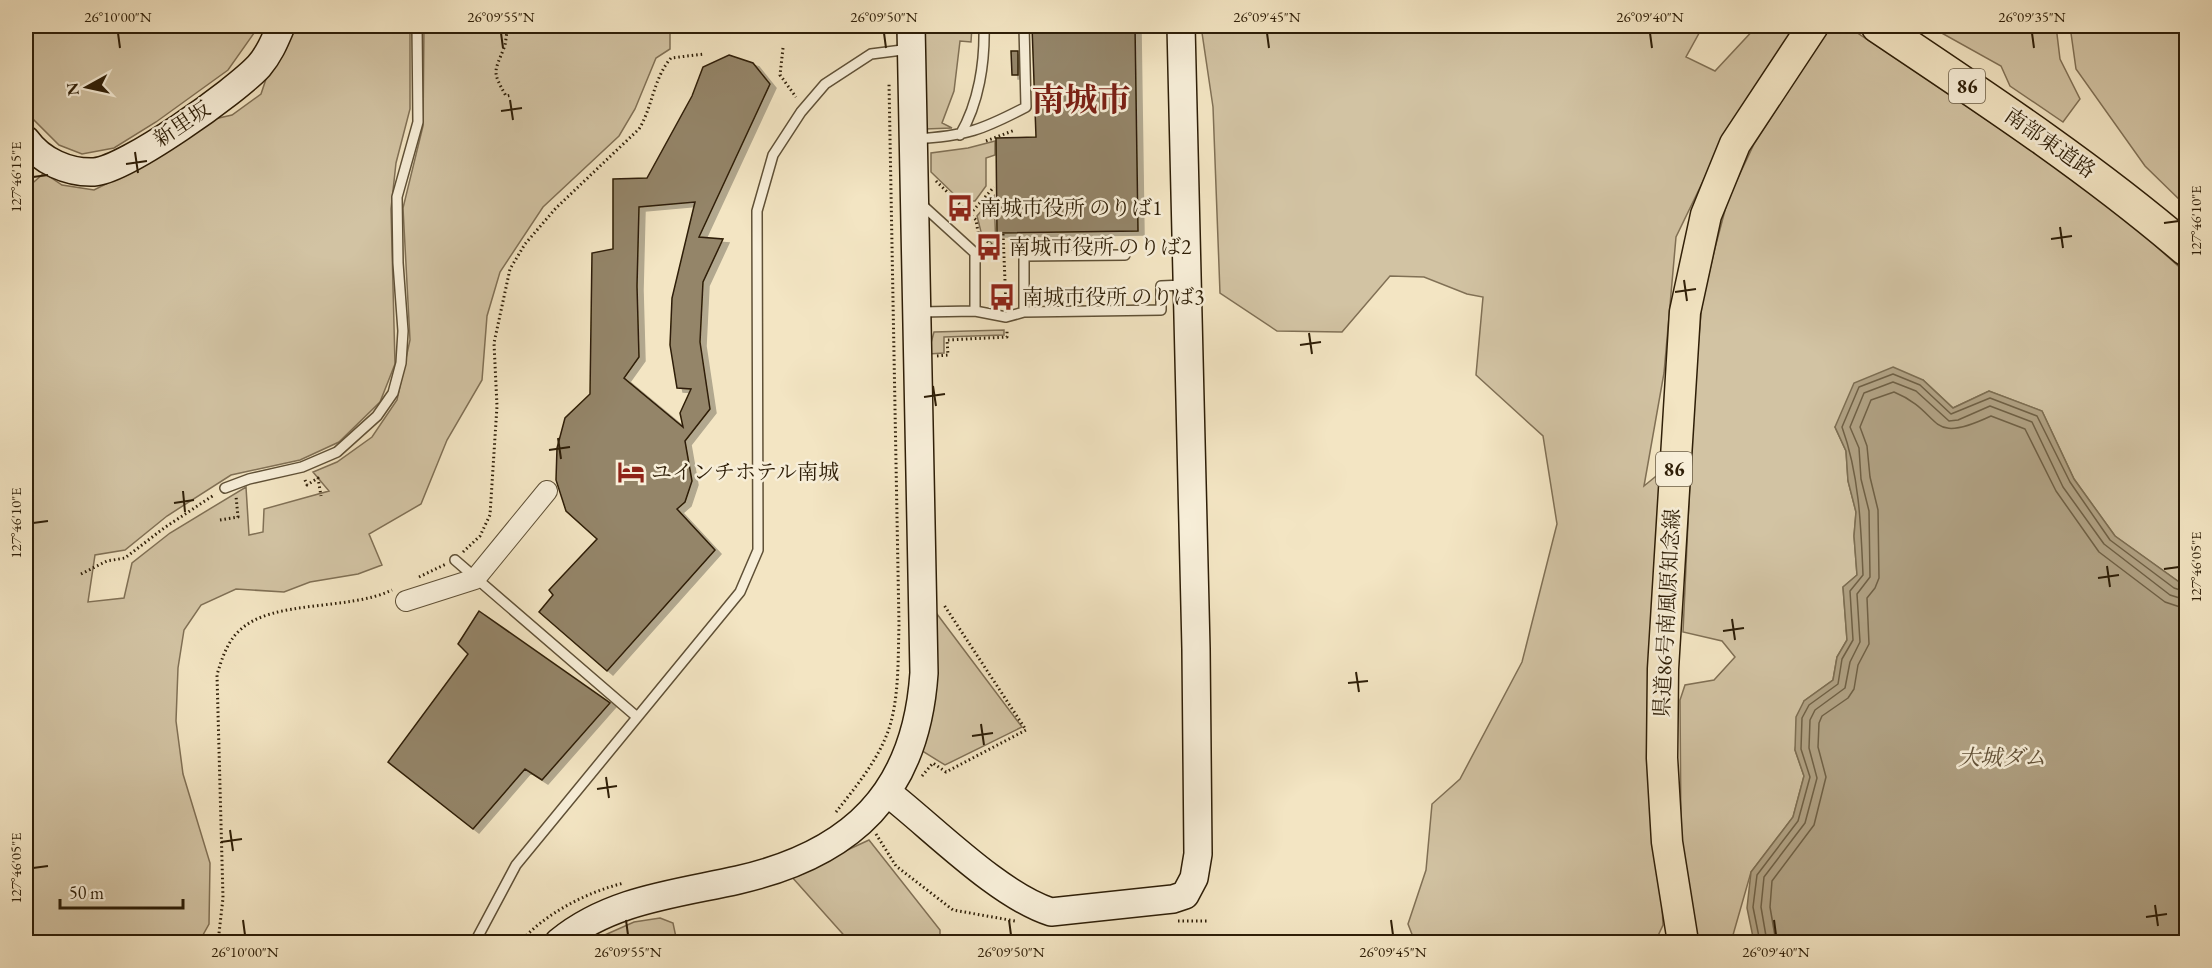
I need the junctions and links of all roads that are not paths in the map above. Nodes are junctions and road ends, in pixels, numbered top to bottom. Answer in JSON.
{"nodes":[{"id":1,"x":281,"y":26,"type":"edge"},
{"id":2,"x":417,"y":26,"type":"edge"},
{"id":3,"x":984,"y":26,"type":"edge"},
{"id":4,"x":1024,"y":26,"type":"edge"},
{"id":5,"x":1181,"y":26,"type":"edge"},
{"id":6,"x":1813,"y":26,"type":"edge"},
{"id":7,"x":1878,"y":26,"type":"edge"},
{"id":8,"x":904,"y":42,"type":"edge"},
{"id":9,"x":960,"y":135,"type":"junction"},
{"id":10,"x":913,"y":139,"type":"junction"},
{"id":11,"x":26,"y":140,"type":"edge"},
{"id":12,"x":914,"y":198,"type":"junction"},
{"id":13,"x":2187,"y":249,"type":"edge"},
{"id":14,"x":1125,"y":255,"type":"dead end"},
{"id":15,"x":1188,"y":284,"type":"junction"},
{"id":16,"x":975,"y":311,"type":"junction"},
{"id":17,"x":1024,"y":312,"type":"junction"},
{"id":18,"x":916,"y":313,"type":"junction"},
{"id":19,"x":225,"y":488,"type":"road end"},
{"id":20,"x":547,"y":491,"type":"dead end"},
{"id":21,"x":455,"y":560,"type":"road end"},
{"id":22,"x":476,"y":579,"type":"junction"},
{"id":23,"x":400,"y":595,"type":"road end"},
{"id":24,"x":637,"y":717,"type":"junction"},
{"id":25,"x":893,"y":797,"type":"junction"},
{"id":26,"x":475,"y":942,"type":"edge"},
{"id":27,"x":559,"y":942,"type":"edge"},
{"id":28,"x":1683,"y":942,"type":"edge"}],
"edges":[{"from":1,"to":11,"type":"street","name":"新里坂"},
{"from":2,"to":19,"type":"lane"},
{"from":3,"to":9,"type":"lane"},
{"from":4,"to":9,"type":"lane"},
{"from":5,"to":15,"type":"street"},
{"from":6,"to":28,"type":"main road","name":"県道86号南風原知念線","number":"86"},
{"from":7,"to":13,"type":"highway","name":"南部東道路","number":"86"},
{"from":8,"to":10,"type":"street"},
{"from":8,"to":24,"type":"lane"},
{"from":9,"to":10,"type":"lane"},
{"from":10,"to":12,"type":"street"},
{"from":12,"to":16,"type":"lane"},
{"from":12,"to":18,"type":"street"},
{"from":14,"to":17,"type":"lane"},
{"from":15,"to":17,"type":"lane"},
{"from":15,"to":25,"type":"street"},
{"from":16,"to":17,"type":"lane"},
{"from":16,"to":18,"type":"lane"},
{"from":18,"to":25,"type":"street"},
{"from":20,"to":22,"type":"street"},
{"from":21,"to":22,"type":"lane"},
{"from":22,"to":23,"type":"street"},
{"from":22,"to":24,"type":"lane"},
{"from":24,"to":26,"type":"lane"},
{"from":25,"to":27,"type":"street"}]}
